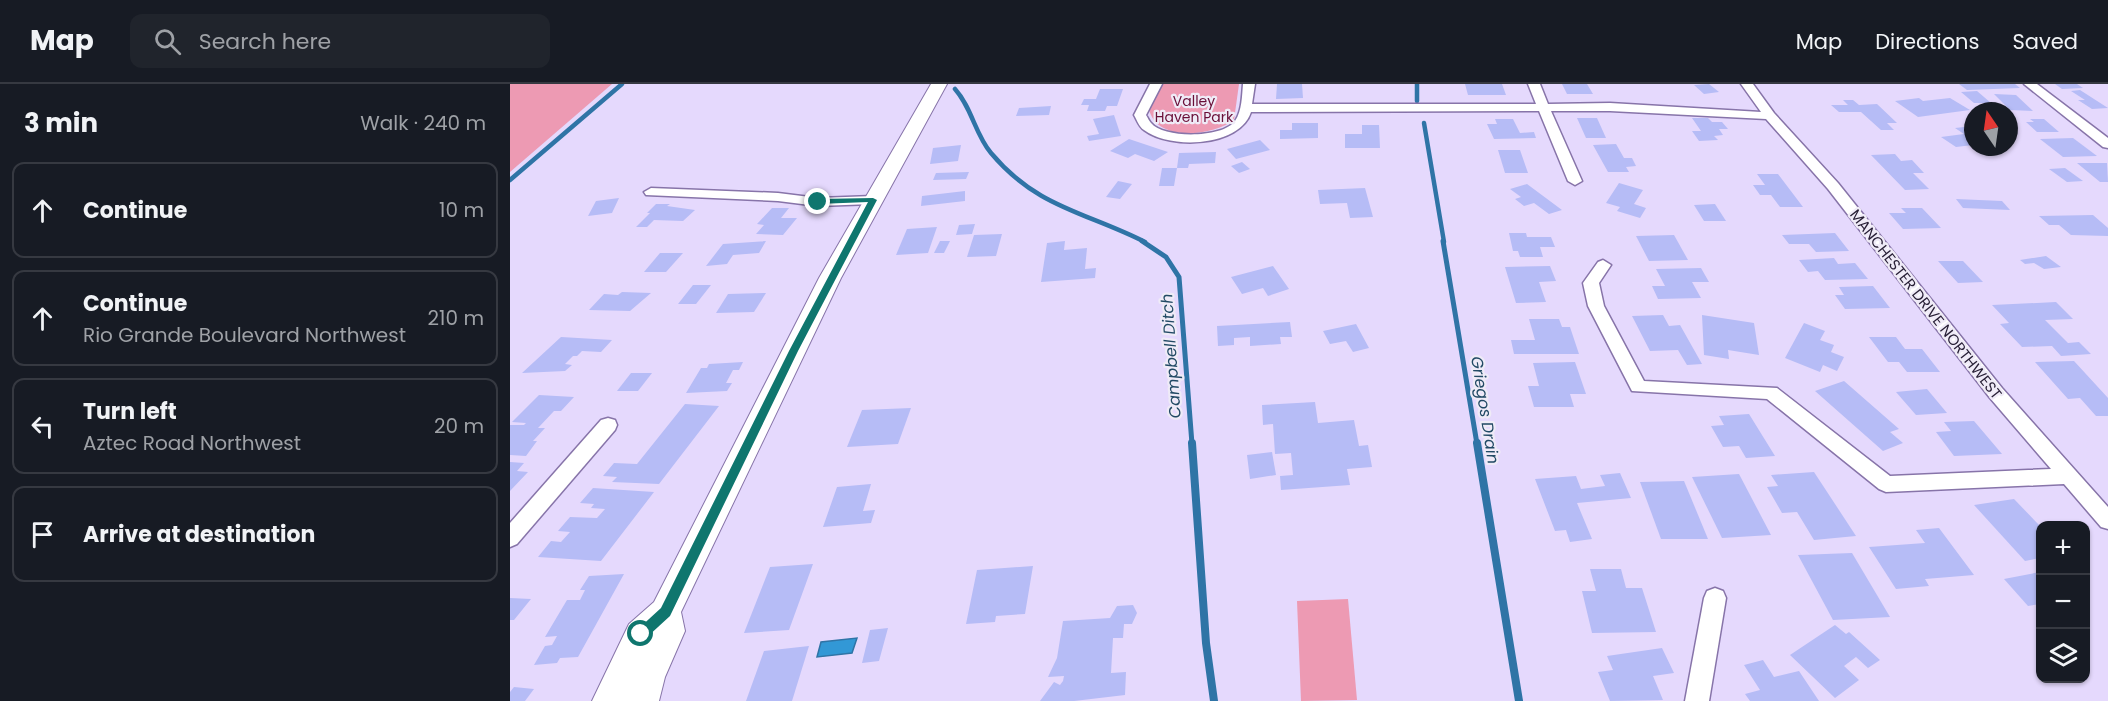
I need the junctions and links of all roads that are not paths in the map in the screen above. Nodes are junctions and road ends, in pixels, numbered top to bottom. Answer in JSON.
{"nodes":[{"id":1,"x":939,"y":84,"type":"edge"},
{"id":2,"x":1155,"y":84,"type":"edge"},
{"id":3,"x":1249,"y":84,"type":"edge"},
{"id":4,"x":1534,"y":84,"type":"edge"},
{"id":5,"x":1747,"y":84,"type":"edge"},
{"id":6,"x":2031,"y":84,"type":"edge"},
{"id":7,"x":1544,"y":107,"type":"junction"},
{"id":8,"x":1246,"y":108,"type":"junction"},
{"id":9,"x":1770,"y":116,"type":"junction"},
{"id":10,"x":2108,"y":144,"type":"edge"},
{"id":11,"x":1575,"y":181,"type":"dead end"},
{"id":12,"x":651,"y":192,"type":"dead end"},
{"id":13,"x":873,"y":200,"type":"junction"},
{"id":14,"x":1603,"y":265,"type":"dead end"},
{"id":15,"x":608,"y":425,"type":"dead end"},
{"id":16,"x":2069,"y":476,"type":"junction"},
{"id":17,"x":2108,"y":521,"type":"edge"},
{"id":18,"x":510,"y":538,"type":"edge"},
{"id":19,"x":1715,"y":598,"type":"dead end"},
{"id":20,"x":665,"y":612,"type":"junction"},
{"id":21,"x":609,"y":701,"type":"edge"},
{"id":22,"x":642,"y":701,"type":"edge"},
{"id":23,"x":1697,"y":701,"type":"edge"}],
"edges":[{"from":1,"to":13,"type":"main road"},
{"from":2,"to":8,"type":"street"},
{"from":3,"to":8,"type":"street"},
{"from":4,"to":7,"type":"street"},
{"from":5,"to":9,"type":"street","name":"MANCHESTER DRIVE NORTHWEST"},
{"from":6,"to":10,"type":"street"},
{"from":7,"to":8,"type":"street"},
{"from":7,"to":9,"type":"street"},
{"from":7,"to":11,"type":"street"},
{"from":9,"to":16,"type":"street","name":"MANCHESTER DRIVE NORTHWEST"},
{"from":12,"to":13,"type":"street"},
{"from":13,"to":20,"type":"main road"},
{"from":14,"to":16,"type":"street"},
{"from":15,"to":18,"type":"street"},
{"from":16,"to":17,"type":"street","name":"MANCHESTER DRIVE NORTHWEST"},
{"from":19,"to":23,"type":"street"},
{"from":20,"to":21,"type":"main road"},
{"from":20,"to":22,"type":"main road"}]}
